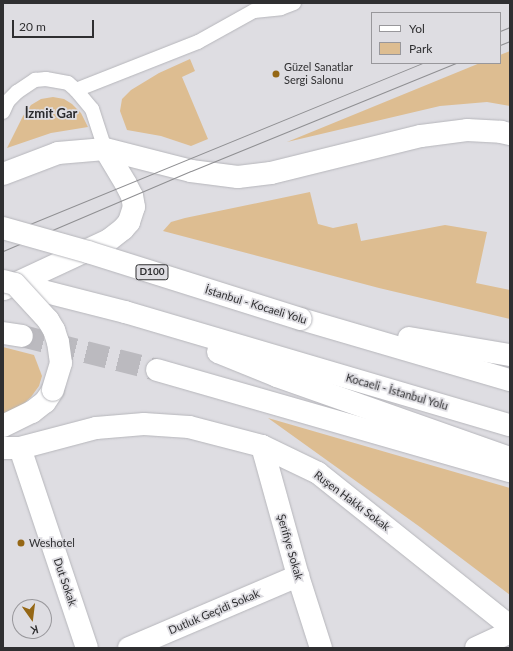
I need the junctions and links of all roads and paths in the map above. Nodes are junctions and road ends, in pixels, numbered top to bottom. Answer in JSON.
{"nodes":[{"id":1,"x":294,"y":3,"type":"edge"},
{"id":2,"x":76,"y":90,"type":"junction"},
{"id":3,"x":3,"y":112,"type":"edge"},
{"id":4,"x":510,"y":134,"type":"edge"},
{"id":5,"x":105,"y":149,"type":"junction"},
{"id":6,"x":3,"y":174,"type":"edge"},
{"id":7,"x":3,"y":228,"type":"edge"},
{"id":8,"x":7,"y":285,"type":"edge"},
{"id":9,"x":301,"y":319,"type":"junction"},
{"id":10,"x":510,"y":355,"type":"edge"},
{"id":11,"x":281,"y":367,"type":"junction"},
{"id":12,"x":157,"y":370,"type":"tunnel mouth"},
{"id":13,"x":510,"y":380,"type":"edge"},
{"id":14,"x":510,"y":425,"type":"edge"},
{"id":15,"x":3,"y":426,"type":"edge"},
{"id":16,"x":262,"y":446,"type":"junction"},
{"id":17,"x":11,"y":448,"type":"edge"},
{"id":18,"x":510,"y":458,"type":"edge"},
{"id":19,"x":510,"y":471,"type":"edge"},
{"id":20,"x":298,"y":576,"type":"junction"},
{"id":21,"x":510,"y":626,"type":"edge"},
{"id":22,"x":510,"y":632,"type":"edge"},
{"id":23,"x":87,"y":648,"type":"edge"},
{"id":24,"x":129,"y":648,"type":"edge"},
{"id":25,"x":321,"y":648,"type":"edge"},
{"id":26,"x":476,"y":648,"type":"edge"}],
"edges":[{"from":1,"to":2,"type":"lane"},
{"from":2,"to":3,"type":"lane"},
{"from":2,"to":5,"type":"lane"},
{"from":4,"to":5,"type":"main road"},
{"from":5,"to":6,"type":"main road"},
{"from":5,"to":8,"type":"main road"},
{"from":7,"to":9,"type":"main road","name":"İstanbul - Kocaeli Yolu","number":"D100","bridge":true},
{"from":8,"to":11,"type":"main road"},
{"from":8,"to":15,"type":"main road","bridge":true},
{"from":9,"to":10,"type":"main road"},
{"from":9,"to":13,"type":"main road","name":"İstanbul - Kocaeli Yolu","number":"D100"},
{"from":11,"to":14,"type":"main road","name":"Kocaeli - İstanbul Yolu"},
{"from":11,"to":18,"type":"main road"},
{"from":12,"to":19,"type":"main road"},
{"from":16,"to":17,"type":"main road","name":"Ruşen Hakkı Sokak"},
{"from":16,"to":20,"type":"main road","name":"Şerifiye Sokak"},
{"from":16,"to":21,"type":"main road","name":"Ruşen Hakkı Sokak"},
{"from":17,"to":23,"type":"main road","name":"Dut Sokak"},
{"from":20,"to":24,"type":"main road","name":"Dutluk Geçidi Sokak"},
{"from":20,"to":25,"type":"main road","name":"Şerifiye Sokak"},
{"from":22,"to":26,"type":"main road"}]}
